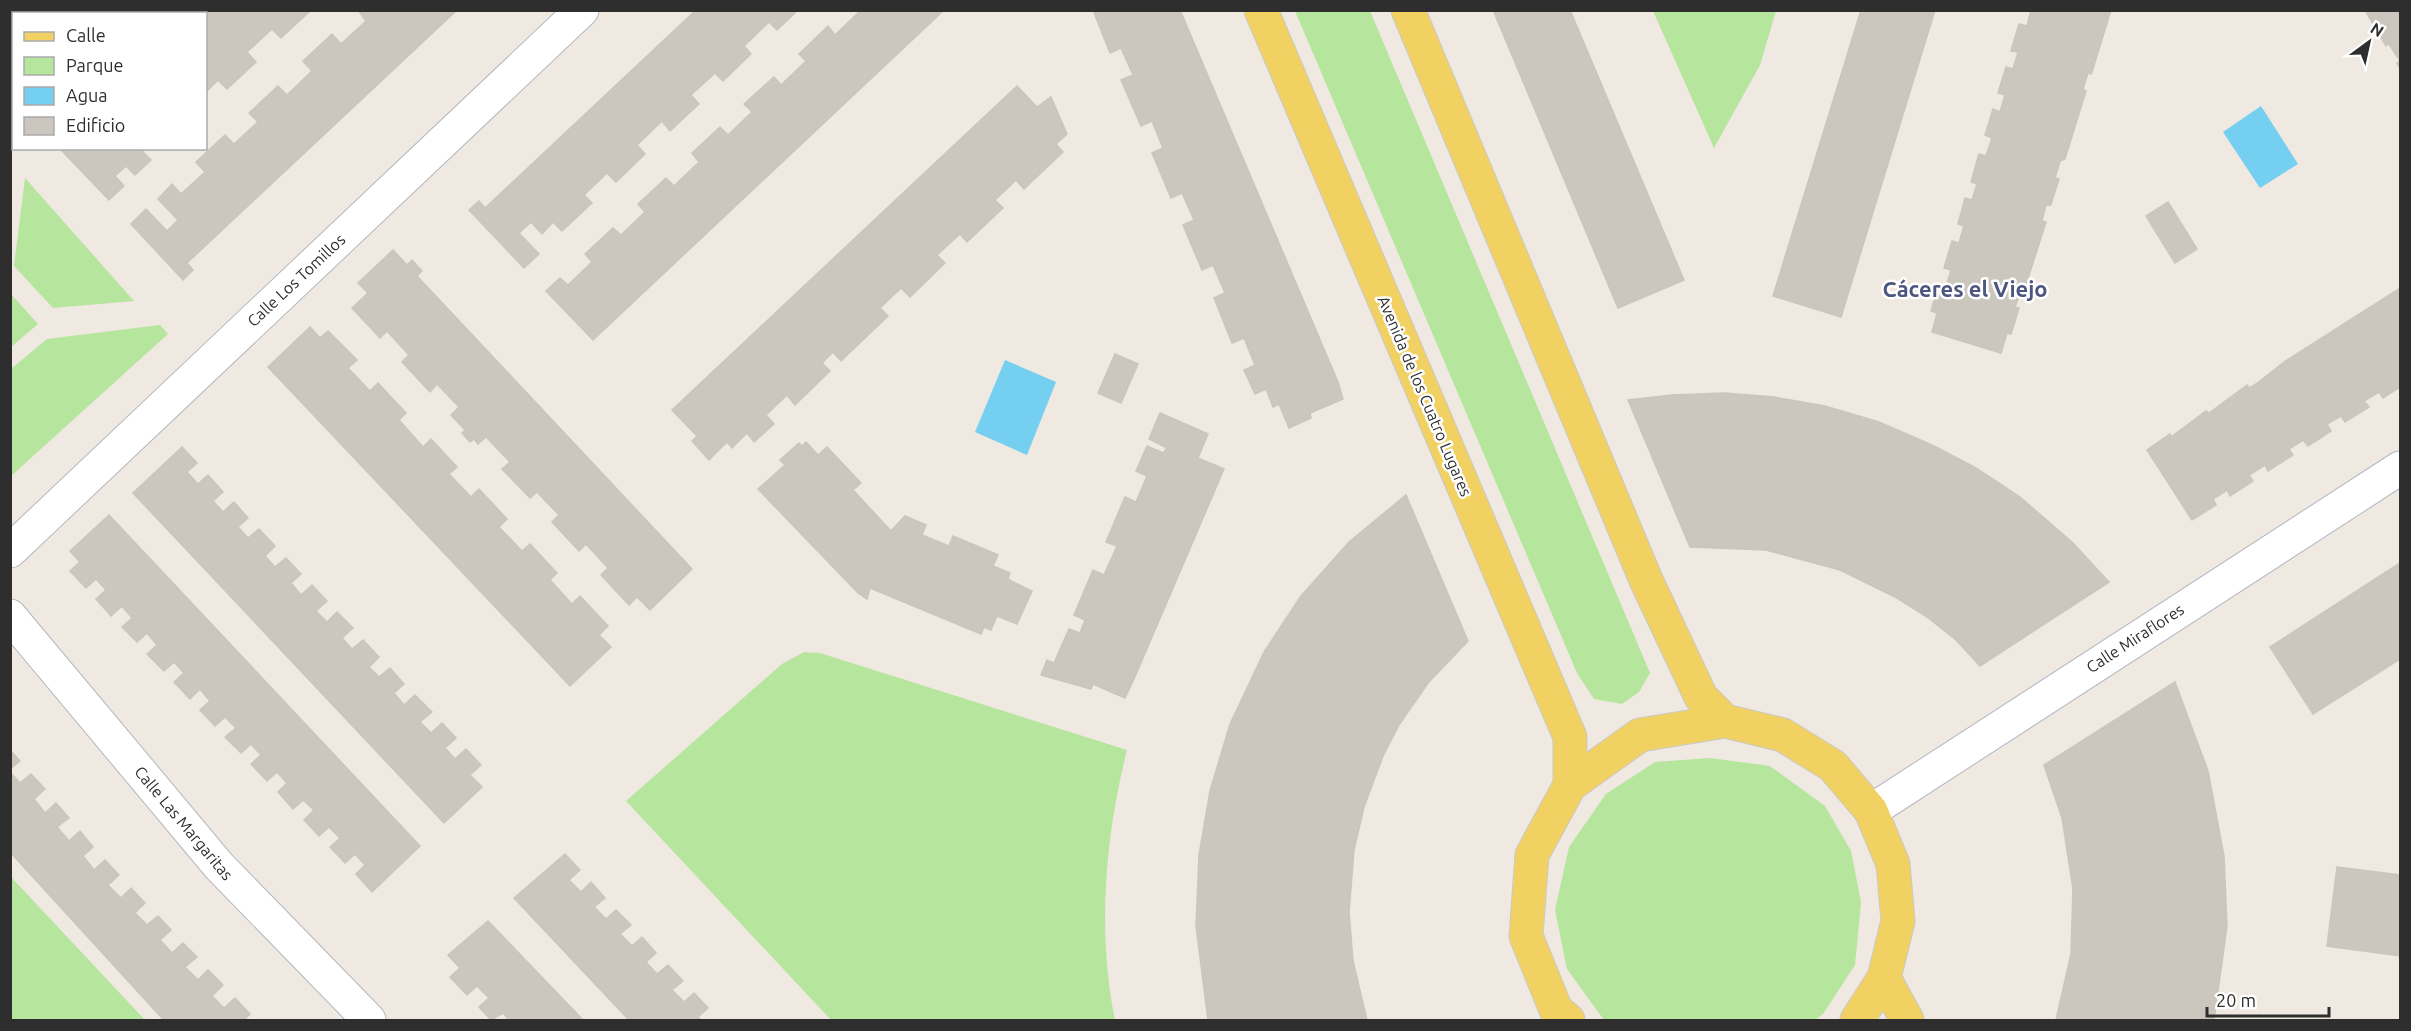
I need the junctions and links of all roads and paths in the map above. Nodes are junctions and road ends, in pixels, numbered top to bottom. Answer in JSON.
{"nodes":[{"id":1,"x":582,"y":10,"type":"edge"},
{"id":2,"x":1261,"y":10,"type":"edge"},
{"id":3,"x":1408,"y":10,"type":"edge"},
{"id":4,"x":2400,"y":468,"type":"edge"},
{"id":5,"x":10,"y":550,"type":"edge"},
{"id":6,"x":10,"y":616,"type":"edge"},
{"id":7,"x":1725,"y":721,"type":"junction"},
{"id":8,"x":1570,"y":784,"type":"junction"},
{"id":9,"x":1871,"y":810,"type":"junction"},
{"id":10,"x":1884,"y":978,"type":"junction"},
{"id":11,"x":1554,"y":1017,"type":"edge"},
{"id":12,"x":369,"y":1020,"type":"edge"},
{"id":13,"x":1857,"y":1020,"type":"edge"},
{"id":14,"x":1907,"y":1020,"type":"edge"}],
"edges":[{"from":1,"to":5,"type":"street","name":"Calle Los Tomillos"},
{"from":2,"to":8,"type":"main road","name":"Avenida de los Cuatro Lugares"},
{"from":3,"to":7,"type":"main road"},
{"from":4,"to":9,"type":"street","name":"Calle Miraflores"},
{"from":6,"to":12,"type":"street","name":"Calle Las Margaritas"},
{"from":7,"to":8,"type":"main road"},
{"from":7,"to":9,"type":"main road"},
{"from":8,"to":11,"type":"main road"},
{"from":9,"to":10,"type":"main road"},
{"from":10,"to":13,"type":"main road"},
{"from":10,"to":14,"type":"main road"}]}
